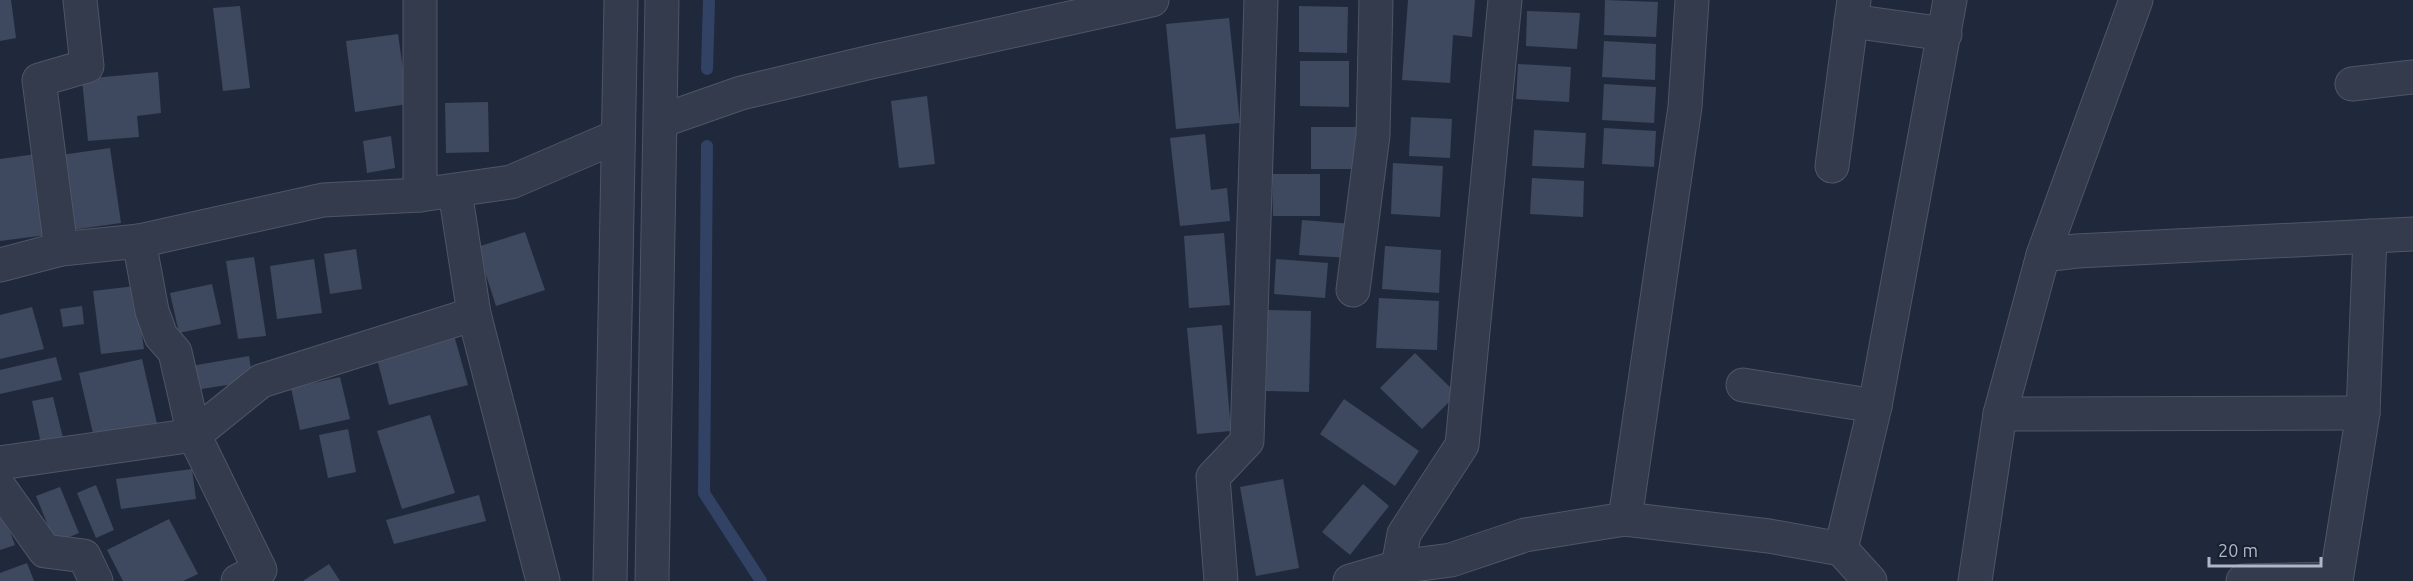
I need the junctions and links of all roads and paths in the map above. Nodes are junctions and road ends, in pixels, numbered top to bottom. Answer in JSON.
{"nodes":[{"id":1,"x":80,"y":0,"type":"edge"},
{"id":2,"x":420,"y":0,"type":"edge"},
{"id":3,"x":621,"y":0,"type":"edge"},
{"id":4,"x":662,"y":0,"type":"edge"},
{"id":5,"x":1152,"y":0,"type":"edge"},
{"id":6,"x":1261,"y":0,"type":"edge"},
{"id":7,"x":1376,"y":0,"type":"edge"},
{"id":8,"x":1505,"y":0,"type":"edge"},
{"id":9,"x":1692,"y":0,"type":"edge"},
{"id":10,"x":1950,"y":0,"type":"edge"},
{"id":11,"x":2136,"y":0,"type":"edge"},
{"id":12,"x":1852,"y":11,"type":"edge"},
{"id":13,"x":1945,"y":34,"type":"junction"},
{"id":14,"x":2413,"y":76,"type":"edge"},
{"id":15,"x":2352,"y":84,"type":"dead end"},
{"id":16,"x":661,"y":121,"type":"junction"},
{"id":17,"x":618,"y":136,"type":"junction"},
{"id":18,"x":1832,"y":166,"type":"dead end"},
{"id":19,"x":455,"y":191,"type":"junction"},
{"id":20,"x":420,"y":195,"type":"junction"},
{"id":21,"x":2413,"y":234,"type":"edge"},
{"id":22,"x":2370,"y":236,"type":"junction"},
{"id":23,"x":139,"y":241,"type":"junction"},
{"id":24,"x":61,"y":249,"type":"junction"},
{"id":25,"x":2043,"y":255,"type":"junction"},
{"id":26,"x":0,"y":265,"type":"edge"},
{"id":27,"x":1353,"y":290,"type":"dead end"},
{"id":28,"x":474,"y":314,"type":"junction"},
{"id":29,"x":1743,"y":385,"type":"dead end"},
{"id":30,"x":1875,"y":406,"type":"junction"},
{"id":31,"x":2363,"y":413,"type":"junction"},
{"id":32,"x":2000,"y":414,"type":"junction"},
{"id":33,"x":194,"y":435,"type":"junction"},
{"id":34,"x":0,"y":463,"type":"edge"},
{"id":35,"x":0,"y":488,"type":"edge"},
{"id":36,"x":1625,"y":519,"type":"junction"},
{"id":37,"x":1841,"y":549,"type":"junction"},
{"id":38,"x":1398,"y":567,"type":"junction"},
{"id":39,"x":1453,"y":570,"type":"edge"},
{"id":40,"x":2336,"y":580,"type":"edge"},
{"id":41,"x":96,"y":581,"type":"edge"},
{"id":42,"x":238,"y":581,"type":"edge"},
{"id":43,"x":543,"y":581,"type":"edge"},
{"id":44,"x":610,"y":581,"type":"edge"},
{"id":45,"x":652,"y":581,"type":"edge"},
{"id":46,"x":1221,"y":581,"type":"edge"},
{"id":47,"x":1350,"y":581,"type":"edge"},
{"id":48,"x":1870,"y":581,"type":"edge"},
{"id":49,"x":1975,"y":581,"type":"edge"},
{"id":50,"x":2243,"y":581,"type":"edge"}],
"edges":[{"from":1,"to":24,"type":"street"},
{"from":2,"to":20,"type":"street"},
{"from":3,"to":17,"type":"street"},
{"from":4,"to":16,"type":"street"},
{"from":5,"to":16,"type":"street"},
{"from":6,"to":46,"type":"street"},
{"from":7,"to":27,"type":"street"},
{"from":8,"to":38,"type":"street"},
{"from":9,"to":36,"type":"street"},
{"from":10,"to":13,"type":"street"},
{"from":11,"to":25,"type":"street"},
{"from":12,"to":13,"type":"street"},
{"from":12,"to":18,"type":"street"},
{"from":13,"to":30,"type":"street"},
{"from":14,"to":15,"type":"street"},
{"from":16,"to":17,"type":"street"},
{"from":16,"to":45,"type":"street"},
{"from":17,"to":19,"type":"street"},
{"from":17,"to":44,"type":"street"},
{"from":19,"to":20,"type":"street"},
{"from":19,"to":28,"type":"street"},
{"from":20,"to":23,"type":"street"},
{"from":21,"to":22,"type":"street"},
{"from":22,"to":25,"type":"street"},
{"from":22,"to":31,"type":"street"},
{"from":23,"to":24,"type":"street"},
{"from":23,"to":33,"type":"street"},
{"from":24,"to":26,"type":"street"},
{"from":25,"to":32,"type":"street"},
{"from":28,"to":33,"type":"street"},
{"from":28,"to":43,"type":"street"},
{"from":29,"to":30,"type":"street"},
{"from":30,"to":37,"type":"street"},
{"from":31,"to":32,"type":"street"},
{"from":31,"to":40,"type":"street"},
{"from":32,"to":49,"type":"street"},
{"from":33,"to":34,"type":"street"},
{"from":33,"to":42,"type":"street"},
{"from":35,"to":41,"type":"street"},
{"from":36,"to":37,"type":"street"},
{"from":36,"to":39,"type":"street"},
{"from":37,"to":48,"type":"street"},
{"from":38,"to":39,"type":"street"},
{"from":38,"to":47,"type":"street"},
{"from":40,"to":50,"type":"street"}]}
